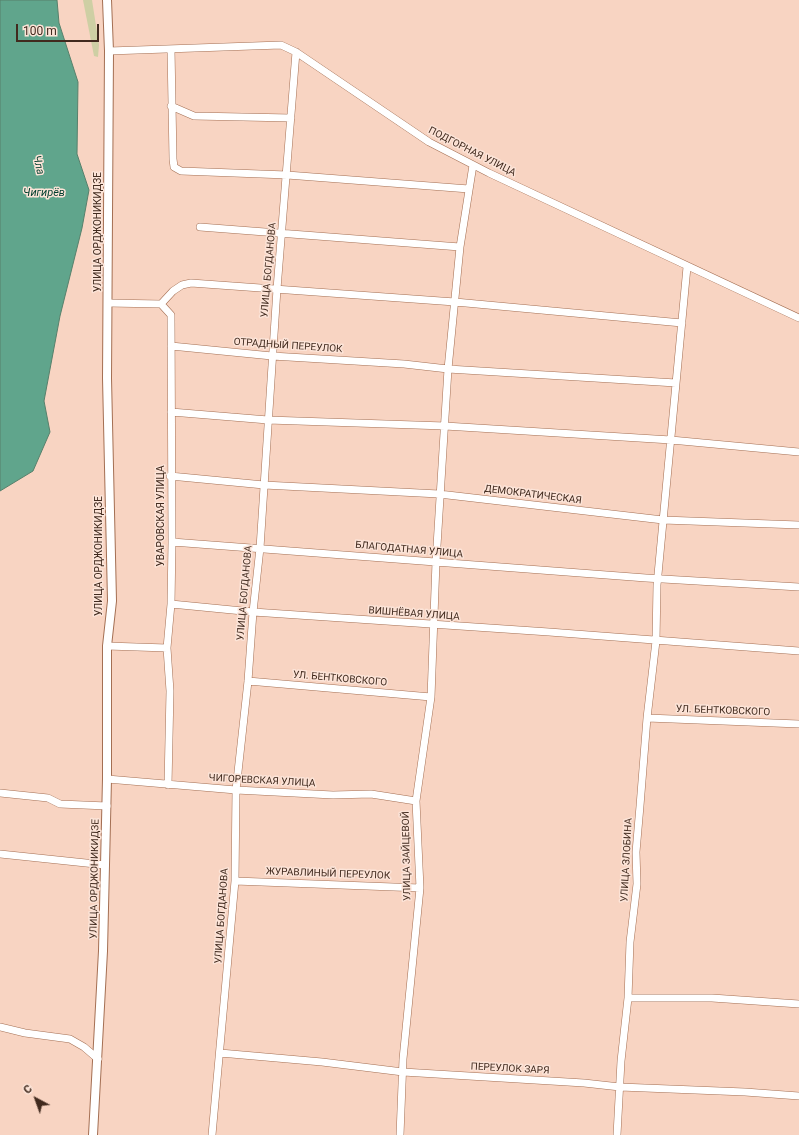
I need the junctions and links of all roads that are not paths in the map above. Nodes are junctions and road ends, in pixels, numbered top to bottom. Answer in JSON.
{"nodes":[{"id":1,"x":107,"y":0,"type":"edge"},
{"id":2,"x":170,"y":49,"type":"junction"},
{"id":3,"x":109,"y":51,"type":"junction"},
{"id":4,"x":296,"y":52,"type":"junction"},
{"id":5,"x":171,"y":106,"type":"junction"},
{"id":6,"x":291,"y":118,"type":"junction"},
{"id":7,"x":473,"y":165,"type":"junction"},
{"id":8,"x":287,"y":175,"type":"junction"},
{"id":9,"x":469,"y":189,"type":"junction"},
{"id":10,"x":200,"y":227,"type":"dead end"},
{"id":11,"x":283,"y":234,"type":"junction"},
{"id":12,"x":460,"y":246,"type":"junction"},
{"id":13,"x":687,"y":267,"type":"junction"},
{"id":14,"x":277,"y":289,"type":"junction"},
{"id":15,"x":455,"y":302,"type":"junction"},
{"id":16,"x":108,"y":303,"type":"junction"},
{"id":17,"x":161,"y":304,"type":"junction"},
{"id":18,"x":799,"y":318,"type":"edge"},
{"id":19,"x":682,"y":323,"type":"junction"},
{"id":20,"x":171,"y":346,"type":"junction"},
{"id":21,"x":272,"y":356,"type":"junction"},
{"id":22,"x":448,"y":369,"type":"junction"},
{"id":23,"x":676,"y":384,"type":"junction"},
{"id":24,"x":171,"y":412,"type":"junction"},
{"id":25,"x":268,"y":420,"type":"junction"},
{"id":26,"x":445,"y":426,"type":"junction"},
{"id":27,"x":671,"y":440,"type":"junction"},
{"id":28,"x":799,"y":452,"type":"edge"},
{"id":29,"x":170,"y":476,"type":"junction"},
{"id":30,"x":264,"y":485,"type":"junction"},
{"id":31,"x":439,"y":494,"type":"junction"},
{"id":32,"x":663,"y":520,"type":"junction"},
{"id":33,"x":799,"y":525,"type":"edge"},
{"id":34,"x":172,"y":542,"type":"junction"},
{"id":35,"x":260,"y":548,"type":"junction"},
{"id":36,"x":436,"y":562,"type":"junction"},
{"id":37,"x":658,"y":582,"type":"junction"},
{"id":38,"x":799,"y":587,"type":"edge"},
{"id":39,"x":171,"y":604,"type":"junction"},
{"id":40,"x":253,"y":612,"type":"junction"},
{"id":41,"x":432,"y":625,"type":"junction"},
{"id":42,"x":656,"y":640,"type":"junction"},
{"id":43,"x":107,"y":646,"type":"junction"},
{"id":44,"x":167,"y":648,"type":"junction"},
{"id":45,"x":799,"y":651,"type":"edge"},
{"id":46,"x":248,"y":681,"type":"junction"},
{"id":47,"x":431,"y":697,"type":"junction"},
{"id":48,"x":647,"y":718,"type":"junction"},
{"id":49,"x":799,"y":724,"type":"edge"},
{"id":50,"x":107,"y":779,"type":"junction"},
{"id":51,"x":168,"y":785,"type":"junction"},
{"id":52,"x":236,"y":790,"type":"junction"},
{"id":53,"x":0,"y":793,"type":"edge"},
{"id":54,"x":416,"y":801,"type":"junction"},
{"id":55,"x":106,"y":806,"type":"junction"},
{"id":56,"x":0,"y":854,"type":"edge"},
{"id":57,"x":105,"y":865,"type":"junction"},
{"id":58,"x":236,"y":881,"type":"junction"},
{"id":59,"x":420,"y":888,"type":"junction"},
{"id":60,"x":628,"y":998,"type":"junction"},
{"id":61,"x":799,"y":1004,"type":"edge"},
{"id":62,"x":0,"y":1027,"type":"edge"},
{"id":63,"x":220,"y":1053,"type":"junction"},
{"id":64,"x":98,"y":1059,"type":"junction"},
{"id":65,"x":403,"y":1072,"type":"junction"},
{"id":66,"x":620,"y":1087,"type":"junction"},
{"id":67,"x":799,"y":1096,"type":"edge"},
{"id":68,"x":92,"y":1135,"type":"edge"},
{"id":69,"x":212,"y":1135,"type":"edge"},
{"id":70,"x":400,"y":1135,"type":"edge"},
{"id":71,"x":617,"y":1135,"type":"edge"}],
"edges":[{"from":1,"to":3,"type":"street","name":"УЛИЦА ОРДЖОНИКИДЗЕ"},
{"from":2,"to":3,"type":"street","name":"ПОДГОРНАЯ УЛИЦА"},
{"from":2,"to":4,"type":"street","name":"ПОДГОРНАЯ УЛИЦА"},
{"from":2,"to":5,"type":"street"},
{"from":3,"to":16,"type":"street","name":"УЛИЦА ОРДЖОНИКИДЗЕ"},
{"from":4,"to":6,"type":"street","name":"УЛИЦА БОГДАНОВА"},
{"from":4,"to":7,"type":"street","name":"ПОДГОРНАЯ УЛИЦА"},
{"from":5,"to":6,"type":"street"},
{"from":5,"to":8,"type":"street"},
{"from":6,"to":8,"type":"street","name":"УЛИЦА БОГДАНОВА"},
{"from":7,"to":9,"type":"street","name":"УЛИЦА ЗАЙЦЕВОЙ"},
{"from":7,"to":13,"type":"street","name":"ПОДГОРНАЯ УЛИЦА"},
{"from":8,"to":9,"type":"street"},
{"from":8,"to":11,"type":"street","name":"УЛИЦА БОГДАНОВА"},
{"from":9,"to":12,"type":"street","name":"УЛИЦА ЗАЙЦЕВОЙ"},
{"from":10,"to":11,"type":"street"},
{"from":11,"to":12,"type":"street"},
{"from":11,"to":14,"type":"street","name":"УЛИЦА БОГДАНОВА"},
{"from":12,"to":15,"type":"street","name":"УЛИЦА ЗАЙЦЕВОЙ"},
{"from":13,"to":18,"type":"street","name":"ПОДГОРНАЯ УЛИЦА"},
{"from":13,"to":19,"type":"street","name":"УЛИЦА ЗЛОБИНА"},
{"from":14,"to":15,"type":"street"},
{"from":14,"to":17,"type":"street"},
{"from":14,"to":21,"type":"street","name":"УЛИЦА БОГДАНОВА"},
{"from":15,"to":19,"type":"street"},
{"from":15,"to":22,"type":"street","name":"УЛИЦА ЗАЙЦЕВОЙ"},
{"from":16,"to":17,"type":"street"},
{"from":16,"to":43,"type":"street","name":"УЛИЦА ОРДЖОНИКИДЗЕ"},
{"from":17,"to":20,"type":"street","name":"УВАРОВСКАЯ УЛИЦА"},
{"from":19,"to":23,"type":"street","name":"УЛИЦА ЗЛОБИНА"},
{"from":20,"to":21,"type":"street","name":"ОТРАДНЫЙ ПЕРЕУЛОК"},
{"from":20,"to":24,"type":"street","name":"УВАРОВСКАЯ УЛИЦА"},
{"from":21,"to":22,"type":"street","name":"ОТРАДНЫЙ ПЕРЕУЛОК"},
{"from":21,"to":25,"type":"street","name":"УЛИЦА БОГДАНОВА"},
{"from":22,"to":23,"type":"street","name":"ОТРАДНЫЙ ПЕРЕУЛОК"},
{"from":22,"to":26,"type":"street","name":"УЛИЦА ЗАЙЦЕВОЙ"},
{"from":23,"to":27,"type":"street","name":"УЛИЦА ЗЛОБИНА"},
{"from":24,"to":25,"type":"street"},
{"from":24,"to":29,"type":"street","name":"УВАРОВСКАЯ УЛИЦА"},
{"from":25,"to":26,"type":"street"},
{"from":25,"to":30,"type":"street","name":"УЛИЦА БОГДАНОВА"},
{"from":26,"to":27,"type":"street"},
{"from":26,"to":31,"type":"street","name":"УЛИЦА ЗАЙЦЕВОЙ"},
{"from":27,"to":28,"type":"street"},
{"from":27,"to":32,"type":"street","name":"УЛИЦА ЗЛОБИНА"},
{"from":29,"to":30,"type":"street","name":"ДЕМОКРАТИЧЕСКАЯ"},
{"from":29,"to":34,"type":"street","name":"УВАРОВСКАЯ УЛИЦА"},
{"from":30,"to":31,"type":"street","name":"ДЕМОКРАТИЧЕСКАЯ"},
{"from":30,"to":35,"type":"street","name":"УЛИЦА БОГДАНОВА"},
{"from":31,"to":32,"type":"street","name":"ДЕМОКРАТИЧЕСКАЯ"},
{"from":31,"to":36,"type":"street","name":"УЛИЦА ЗАЙЦЕВОЙ"},
{"from":32,"to":33,"type":"street","name":"ДЕМОКРАТИЧЕСКАЯ"},
{"from":32,"to":37,"type":"street","name":"УЛИЦА ЗЛОБИНА"},
{"from":34,"to":35,"type":"street","name":"БЛАГОДАТНАЯ УЛИЦА"},
{"from":34,"to":39,"type":"street","name":"УВАРОВСКАЯ УЛИЦА"},
{"from":35,"to":36,"type":"street","name":"БЛАГОДАТНАЯ УЛИЦА"},
{"from":35,"to":40,"type":"street","name":"УЛИЦА БОГДАНОВА"},
{"from":36,"to":37,"type":"street","name":"БЛАГОДАТНАЯ УЛИЦА"},
{"from":36,"to":41,"type":"street","name":"УЛИЦА ЗАЙЦЕВОЙ"},
{"from":37,"to":38,"type":"street","name":"БЛАГОДАТНАЯ УЛИЦА"},
{"from":37,"to":42,"type":"street","name":"УЛИЦА ЗЛОБИНА"},
{"from":39,"to":40,"type":"street","name":"ВИШНЁВАЯ УЛИЦА"},
{"from":39,"to":44,"type":"street","name":"УВАРОВСКАЯ УЛИЦА"},
{"from":40,"to":41,"type":"street","name":"ВИШНЁВАЯ УЛИЦА"},
{"from":40,"to":46,"type":"street","name":"УЛИЦА БОГДАНОВА"},
{"from":41,"to":42,"type":"street","name":"ВИШНЁВАЯ УЛИЦА"},
{"from":41,"to":47,"type":"street","name":"УЛИЦА ЗАЙЦЕВОЙ"},
{"from":42,"to":45,"type":"street","name":"ВИШНЁВАЯ УЛИЦА"},
{"from":42,"to":48,"type":"street","name":"УЛИЦА ЗЛОБИНА"},
{"from":43,"to":44,"type":"street"},
{"from":43,"to":50,"type":"street","name":"УЛИЦА ОРДЖОНИКИДЗЕ"},
{"from":44,"to":51,"type":"street","name":"УВАРОВСКАЯ УЛИЦА"},
{"from":46,"to":47,"type":"street","name":"УЛ. БЕНТКОВСКОГО"},
{"from":46,"to":52,"type":"street","name":"УЛИЦА БОГДАНОВА"},
{"from":47,"to":54,"type":"street","name":"УЛИЦА ЗАЙЦЕВОЙ"},
{"from":48,"to":49,"type":"street","name":"УЛ. БЕНТКОВСКОГО"},
{"from":48,"to":60,"type":"street","name":"УЛИЦА ЗЛОБИНА"},
{"from":50,"to":51,"type":"street","name":"ЧИГОРЕВСКАЯ УЛИЦА"},
{"from":50,"to":55,"type":"street","name":"УЛИЦА ОРДЖОНИКИДЗЕ"},
{"from":51,"to":52,"type":"street","name":"ЧИГОРЕВСКАЯ УЛИЦА"},
{"from":52,"to":54,"type":"street","name":"ЧИГОРЕВСКАЯ УЛИЦА"},
{"from":52,"to":58,"type":"street","name":"УЛИЦА БОГДАНОВА"},
{"from":53,"to":55,"type":"street"},
{"from":54,"to":59,"type":"street","name":"УЛИЦА ЗАЙЦЕВОЙ"},
{"from":55,"to":57,"type":"street","name":"УЛИЦА ОРДЖОНИКИДЗЕ"},
{"from":56,"to":57,"type":"street"},
{"from":57,"to":64,"type":"street","name":"УЛИЦА ОРДЖОНИКИДЗЕ"},
{"from":58,"to":59,"type":"street","name":"ЖУРАВЛИНЫЙ ПЕРЕУЛОК"},
{"from":58,"to":63,"type":"street","name":"УЛИЦА БОГДАНОВА"},
{"from":59,"to":65,"type":"street","name":"УЛИЦА ЗАЙЦЕВОЙ"},
{"from":60,"to":61,"type":"street"},
{"from":60,"to":66,"type":"street","name":"УЛИЦА ЗЛОБИНА"},
{"from":62,"to":64,"type":"street"},
{"from":63,"to":65,"type":"street","name":"ПЕРЕУЛОК ЗАРЯ"},
{"from":63,"to":69,"type":"street","name":"УЛИЦА БОГДАНОВА"},
{"from":64,"to":68,"type":"street","name":"УЛИЦА ОРДЖОНИКИДЗЕ"},
{"from":65,"to":66,"type":"street","name":"ПЕРЕУЛОК ЗАРЯ"},
{"from":65,"to":70,"type":"street","name":"УЛИЦА ЗАЙЦЕВОЙ"},
{"from":66,"to":67,"type":"street","name":"ПЕРЕУЛОК ЗАРЯ"},
{"from":66,"to":71,"type":"street","name":"УЛИЦА ЗЛОБИНА"}]}
